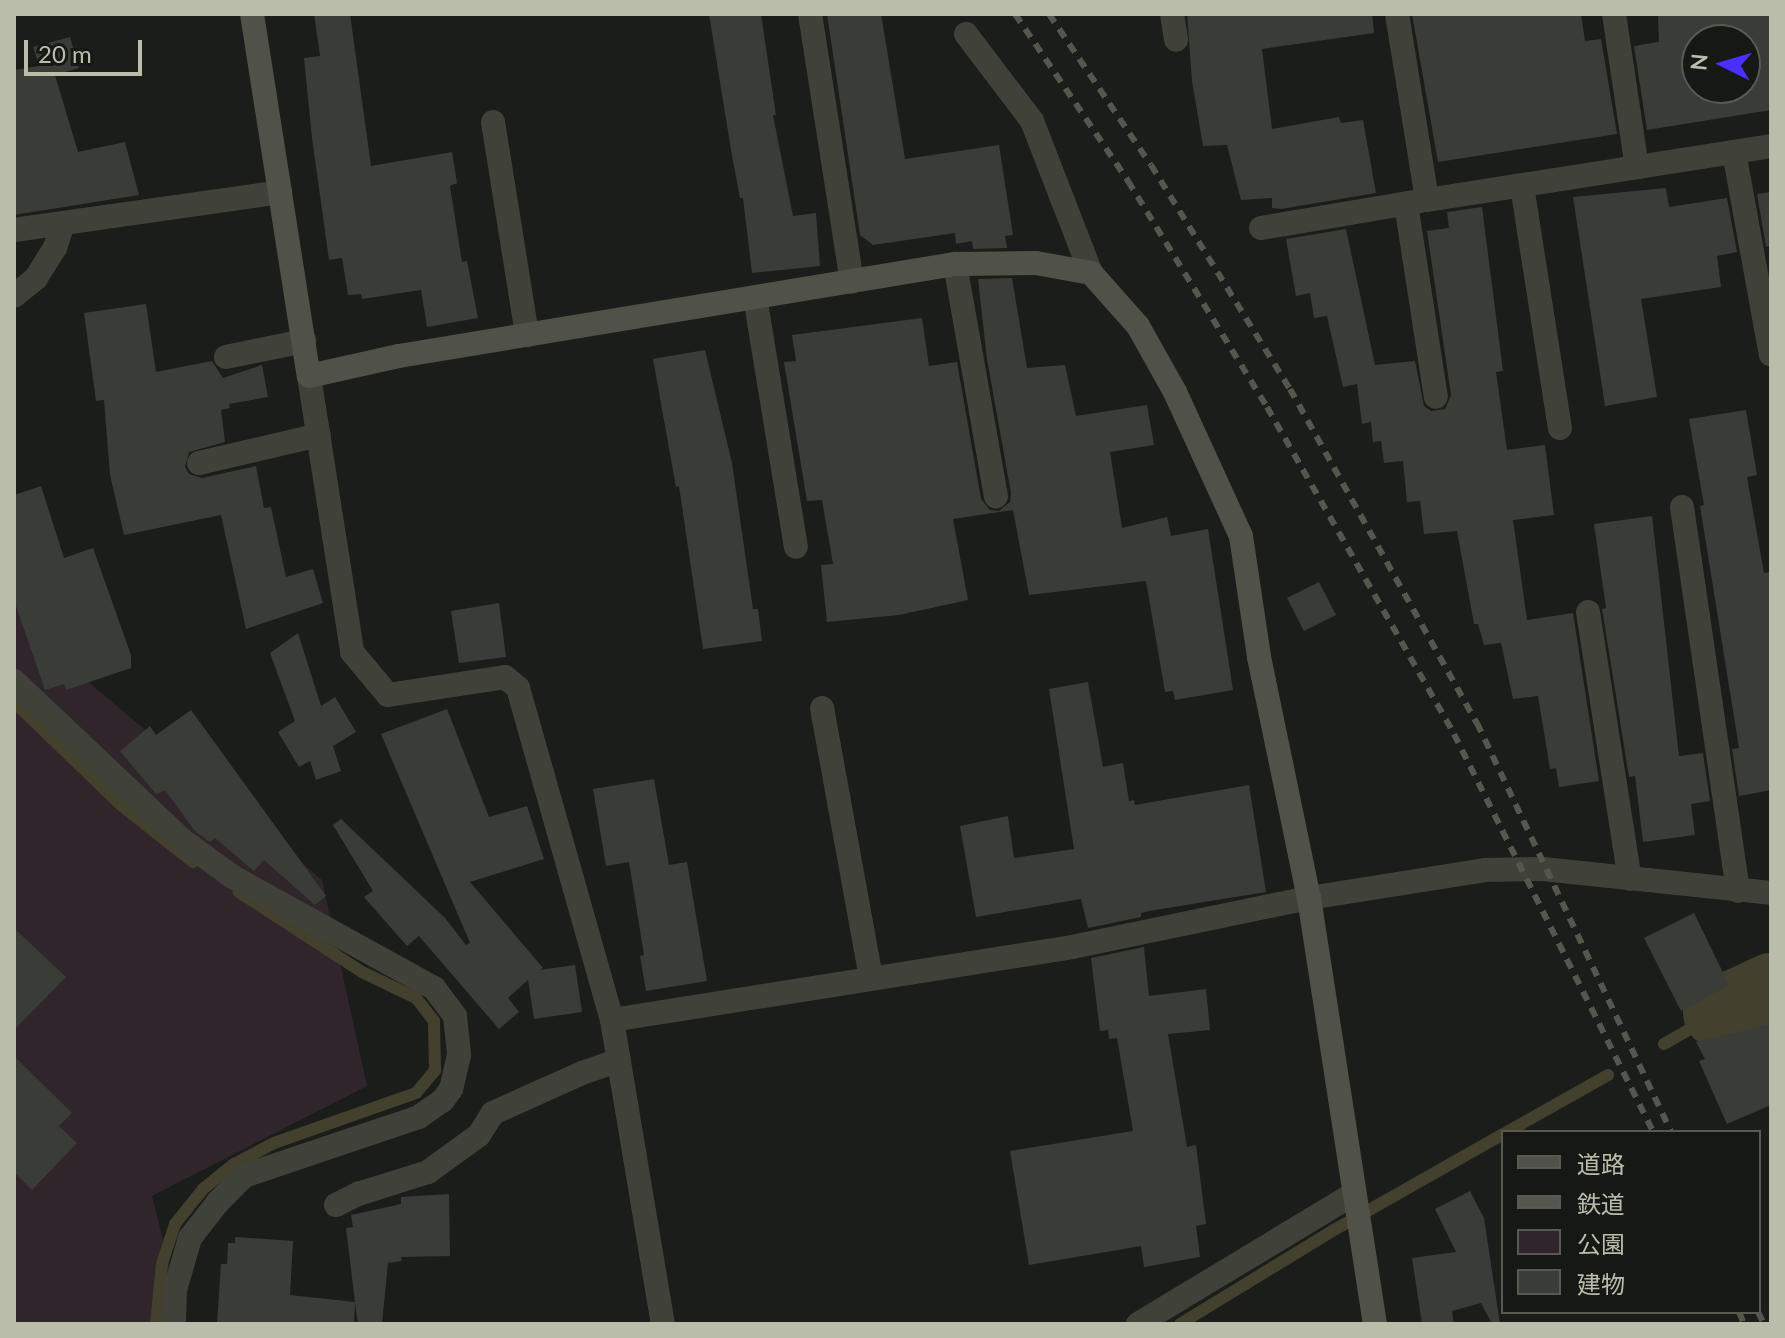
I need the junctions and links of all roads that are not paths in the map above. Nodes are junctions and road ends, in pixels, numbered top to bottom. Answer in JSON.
{"nodes":[{"id":1,"x":252,"y":14,"type":"edge"},
{"id":2,"x":810,"y":14,"type":"edge"},
{"id":3,"x":1172,"y":14,"type":"edge"},
{"id":4,"x":1397,"y":14,"type":"edge"},
{"id":5,"x":1614,"y":14,"type":"edge"},
{"id":6,"x":966,"y":34,"type":"dead end"},
{"id":7,"x":1176,"y":40,"type":"dead end"},
{"id":8,"x":493,"y":122,"type":"dead end"},
{"id":9,"x":1771,"y":146,"type":"edge"},
{"id":10,"x":1734,"y":152,"type":"junction"},
{"id":11,"x":1637,"y":167,"type":"junction"},
{"id":12,"x":1522,"y":186,"type":"junction"},
{"id":13,"x":280,"y":192,"type":"junction"},
{"id":14,"x":1416,"y":202,"type":"junction"},
{"id":15,"x":63,"y":223,"type":"junction"},
{"id":16,"x":1261,"y":228,"type":"dead end"},
{"id":17,"x":14,"y":230,"type":"edge"},
{"id":18,"x":955,"y":264,"type":"junction"},
{"id":19,"x":1091,"y":273,"type":"junction"},
{"id":20,"x":852,"y":282,"type":"junction"},
{"id":21,"x":14,"y":296,"type":"edge"},
{"id":22,"x":755,"y":297,"type":"junction"},
{"id":23,"x":527,"y":335,"type":"junction"},
{"id":24,"x":304,"y":341,"type":"junction"},
{"id":25,"x":1771,"y":355,"type":"edge"},
{"id":26,"x":226,"y":357,"type":"dead end"},
{"id":27,"x":309,"y":376,"type":"junction"},
{"id":28,"x":1436,"y":397,"type":"dead end"},
{"id":29,"x":1560,"y":428,"type":"dead end"},
{"id":30,"x":319,"y":435,"type":"junction"},
{"id":31,"x":199,"y":463,"type":"dead end"},
{"id":32,"x":996,"y":496,"type":"dead end"},
{"id":33,"x":1682,"y":507,"type":"dead end"},
{"id":34,"x":796,"y":547,"type":"dead end"},
{"id":35,"x":1588,"y":612,"type":"dead end"},
{"id":36,"x":14,"y":681,"type":"edge"},
{"id":37,"x":822,"y":708,"type":"dead end"},
{"id":38,"x":1630,"y":879,"type":"junction"},
{"id":39,"x":1738,"y":891,"type":"junction"},
{"id":40,"x":1771,"y":893,"type":"edge"},
{"id":41,"x":1309,"y":898,"type":"junction"},
{"id":42,"x":871,"y":978,"type":"junction"},
{"id":43,"x":612,"y":1020,"type":"junction"},
{"id":44,"x":617,"y":1061,"type":"junction"},
{"id":45,"x":336,"y":1205,"type":"dead end"},
{"id":46,"x":1357,"y":1209,"type":"junction"},
{"id":47,"x":174,"y":1324,"type":"edge"},
{"id":48,"x":663,"y":1324,"type":"edge"},
{"id":49,"x":1138,"y":1324,"type":"edge"},
{"id":50,"x":1375,"y":1324,"type":"edge"}],
"edges":[{"from":1,"to":13,"type":"street"},
{"from":2,"to":20,"type":"street"},
{"from":3,"to":7,"type":"street"},
{"from":4,"to":14,"type":"street"},
{"from":5,"to":11,"type":"street"},
{"from":6,"to":19,"type":"street"},
{"from":8,"to":23,"type":"street"},
{"from":9,"to":10,"type":"street"},
{"from":10,"to":11,"type":"street"},
{"from":10,"to":25,"type":"street"},
{"from":11,"to":12,"type":"street"},
{"from":12,"to":14,"type":"street"},
{"from":12,"to":29,"type":"street"},
{"from":13,"to":15,"type":"street"},
{"from":13,"to":24,"type":"street"},
{"from":14,"to":16,"type":"street"},
{"from":14,"to":28,"type":"street"},
{"from":15,"to":17,"type":"street"},
{"from":15,"to":21,"type":"street"},
{"from":18,"to":19,"type":"street"},
{"from":18,"to":20,"type":"street"},
{"from":18,"to":32,"type":"street"},
{"from":19,"to":41,"type":"street"},
{"from":20,"to":22,"type":"street"},
{"from":22,"to":23,"type":"street"},
{"from":22,"to":34,"type":"street"},
{"from":23,"to":27,"type":"street"},
{"from":24,"to":26,"type":"street"},
{"from":24,"to":27,"type":"street"},
{"from":27,"to":30,"type":"street"},
{"from":30,"to":31,"type":"street"},
{"from":30,"to":43,"type":"street"},
{"from":33,"to":39,"type":"street"},
{"from":35,"to":38,"type":"street"},
{"from":36,"to":47,"type":"street"},
{"from":37,"to":42,"type":"street"},
{"from":38,"to":39,"type":"street"},
{"from":38,"to":41,"type":"street"},
{"from":39,"to":40,"type":"street"},
{"from":41,"to":42,"type":"street"},
{"from":41,"to":46,"type":"street"},
{"from":42,"to":43,"type":"street"},
{"from":43,"to":44,"type":"street"},
{"from":44,"to":45,"type":"street"},
{"from":44,"to":48,"type":"street"},
{"from":46,"to":49,"type":"street"},
{"from":46,"to":50,"type":"street"}]}
